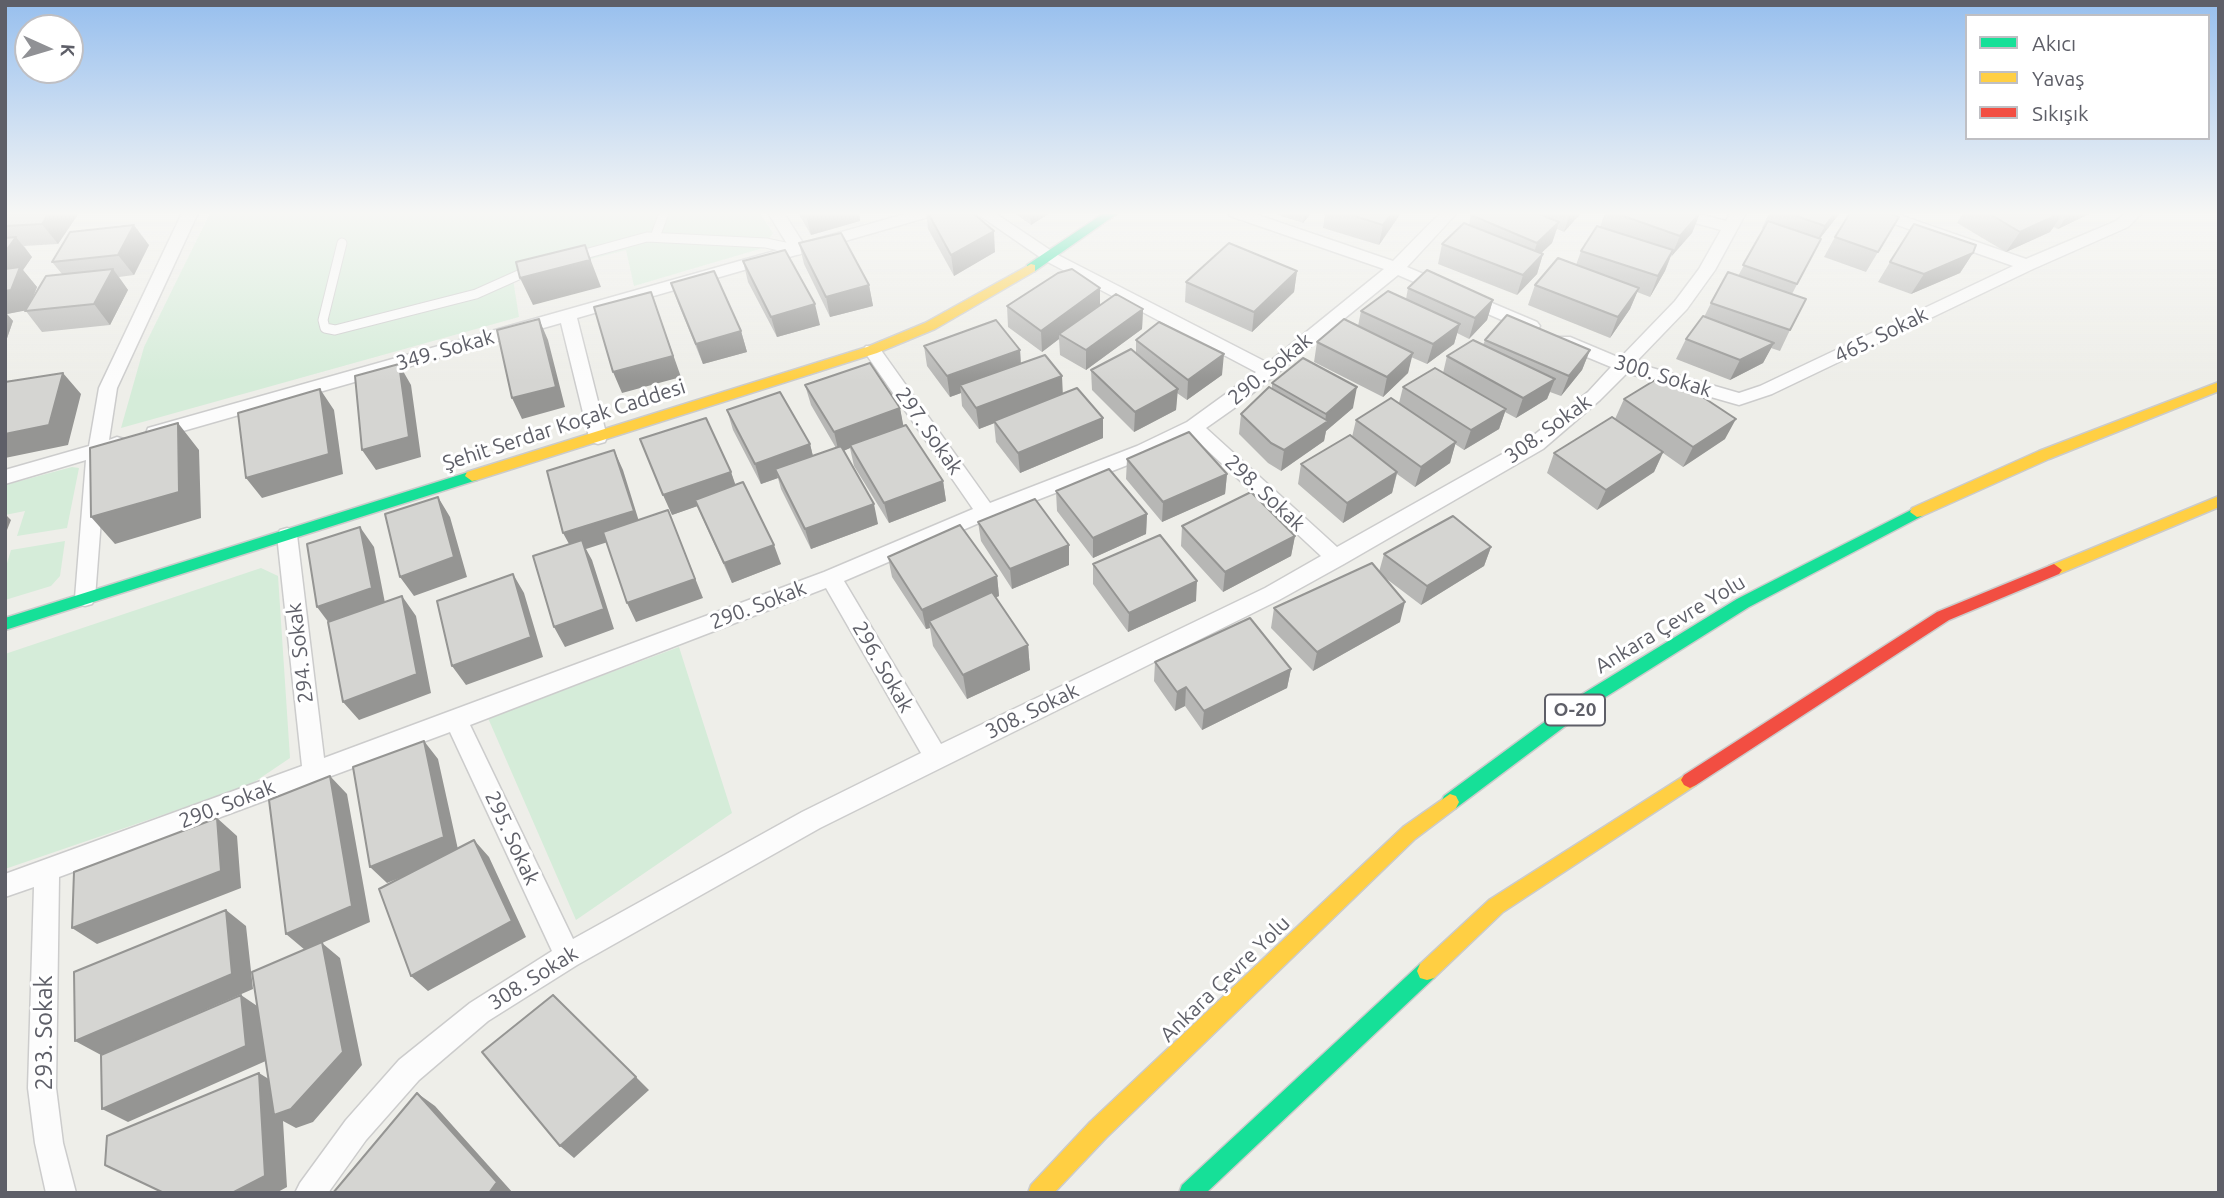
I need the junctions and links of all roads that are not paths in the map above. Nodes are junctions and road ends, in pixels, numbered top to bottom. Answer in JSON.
{"nodes":[{"id":1,"x":164,"y":269,"type":"edge"},
{"id":2,"x":336,"y":269,"type":"edge"},
{"id":3,"x":533,"y":269,"type":"edge"},
{"id":4,"x":731,"y":269,"type":"edge"},
{"id":5,"x":1030,"y":269,"type":"edge"},
{"id":6,"x":1073,"y":269,"type":"edge"},
{"id":7,"x":1394,"y":269,"type":"edge"},
{"id":8,"x":1397,"y":269,"type":"edge"},
{"id":9,"x":1708,"y":269,"type":"edge"},
{"id":10,"x":2019,"y":269,"type":"edge"},
{"id":11,"x":568,"y":314,"type":"junction"},
{"id":12,"x":872,"y":350,"type":"junction"},
{"id":13,"x":1624,"y":366,"type":"junction"},
{"id":14,"x":1267,"y":370,"type":"junction"},
{"id":15,"x":2219,"y":386,"type":"edge"},
{"id":16,"x":1739,"y":399,"type":"joint"},
{"id":17,"x":1194,"y":427,"type":"junction"},
{"id":18,"x":598,"y":437,"type":"junction"},
{"id":19,"x":97,"y":450,"type":"junction"},
{"id":20,"x":5,"y":477,"type":"edge"},
{"id":21,"x":2219,"y":501,"type":"edge"},
{"id":22,"x":986,"y":512,"type":"junction"},
{"id":23,"x":287,"y":535,"type":"junction"},
{"id":24,"x":1337,"y":559,"type":"junction"},
{"id":25,"x":831,"y":578,"type":"junction"},
{"id":26,"x":85,"y":598,"type":"junction"},
{"id":27,"x":5,"y":624,"type":"edge"},
{"id":28,"x":456,"y":720,"type":"junction"},
{"id":29,"x":936,"y":757,"type":"junction"},
{"id":30,"x":314,"y":771,"type":"junction"},
{"id":31,"x":47,"y":872,"type":"junction"},
{"id":32,"x":5,"y":886,"type":"edge"},
{"id":33,"x":568,"y":956,"type":"junction"},
{"id":34,"x":61,"y":1193,"type":"edge"},
{"id":35,"x":310,"y":1193,"type":"edge"},
{"id":36,"x":1039,"y":1193,"type":"edge"},
{"id":37,"x":1190,"y":1193,"type":"edge"}],
"edges":[{"from":1,"to":19,"type":"street"},
{"from":2,"to":3,"type":"lane"},
{"from":4,"to":11,"type":"street","name":"349. Sokak"},
{"from":5,"to":12,"type":"main road","name":"Şehit Serdar Koçak Caddesi"},
{"from":6,"to":14,"type":"street"},
{"from":7,"to":14,"type":"street","name":"290. Sokak"},
{"from":8,"to":13,"type":"street","name":"300. Sokak"},
{"from":9,"to":13,"type":"street","name":"308. Sokak"},
{"from":10,"to":16,"type":"street","name":"465. Sokak"},
{"from":11,"to":18,"type":"street"},
{"from":11,"to":19,"type":"street","name":"349. Sokak"},
{"from":12,"to":18,"type":"main road","name":"Şehit Serdar Koçak Caddesi"},
{"from":12,"to":22,"type":"street","name":"297. Sokak"},
{"from":13,"to":16,"type":"street","name":"300. Sokak"},
{"from":13,"to":24,"type":"street","name":"308. Sokak"},
{"from":14,"to":17,"type":"street","name":"290. Sokak"},
{"from":15,"to":36,"type":"main road","name":"Ankara Çevre Yolu","number":"O-20"},
{"from":17,"to":22,"type":"street","name":"290. Sokak"},
{"from":17,"to":24,"type":"street","name":"298. Sokak"},
{"from":18,"to":23,"type":"main road","name":"Şehit Serdar Koçak Caddesi"},
{"from":19,"to":20,"type":"street","name":"349. Sokak"},
{"from":19,"to":26,"type":"street"},
{"from":21,"to":37,"type":"main road"},
{"from":22,"to":25,"type":"street","name":"290. Sokak"},
{"from":23,"to":26,"type":"main road","name":"Şehit Serdar Koçak Caddesi"},
{"from":23,"to":30,"type":"street","name":"294. Sokak"},
{"from":24,"to":29,"type":"street","name":"308. Sokak"},
{"from":25,"to":28,"type":"street","name":"290. Sokak"},
{"from":25,"to":29,"type":"street","name":"296. Sokak"},
{"from":26,"to":27,"type":"main road","name":"Şehit Serdar Koçak Caddesi"},
{"from":28,"to":30,"type":"street","name":"290. Sokak"},
{"from":28,"to":33,"type":"street","name":"295. Sokak"},
{"from":29,"to":33,"type":"street","name":"308. Sokak"},
{"from":30,"to":31,"type":"street","name":"290. Sokak"},
{"from":31,"to":32,"type":"street","name":"290. Sokak"},
{"from":31,"to":34,"type":"street","name":"293. Sokak"},
{"from":33,"to":35,"type":"street","name":"308. Sokak"}]}
